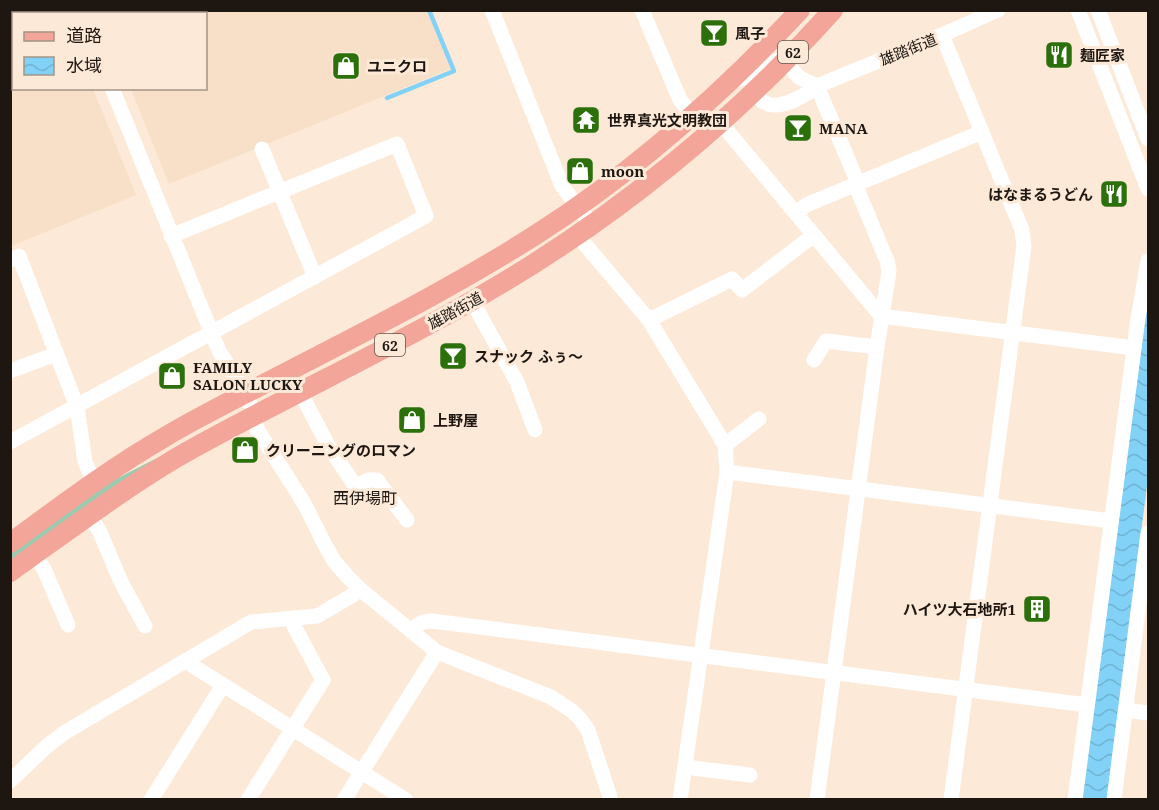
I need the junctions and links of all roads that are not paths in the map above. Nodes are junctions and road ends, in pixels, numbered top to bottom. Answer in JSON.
{"nodes":[{"id":1,"x":87,"y":10,"type":"edge"},
{"id":2,"x":492,"y":10,"type":"edge"},
{"id":3,"x":642,"y":10,"type":"edge"},
{"id":4,"x":832,"y":10,"type":"edge"},
{"id":5,"x":998,"y":10,"type":"edge"},
{"id":6,"x":1078,"y":10,"type":"edge"},
{"id":7,"x":1098,"y":10,"type":"edge"},
{"id":8,"x":81,"y":12,"type":"edge"},
{"id":9,"x":793,"y":13,"type":"edge"},
{"id":10,"x":942,"y":35,"type":"junction"},
{"id":11,"x":784,"y":62,"type":"junction"},
{"id":12,"x":818,"y":86,"type":"junction"},
{"id":13,"x":113,"y":90,"type":"edge"},
{"id":14,"x":752,"y":93,"type":"junction"},
{"id":15,"x":699,"y":110,"type":"junction"},
{"id":16,"x":720,"y":122,"type":"junction"},
{"id":17,"x":982,"y":132,"type":"junction"},
{"id":18,"x":1149,"y":139,"type":"edge"},
{"id":19,"x":262,"y":150,"type":"dead end"},
{"id":20,"x":856,"y":184,"type":"junction"},
{"id":21,"x":1149,"y":189,"type":"edge"},
{"id":22,"x":279,"y":192,"type":"junction"},
{"id":23,"x":578,"y":206,"type":"junction"},
{"id":24,"x":796,"y":213,"type":"junction"},
{"id":25,"x":584,"y":230,"type":"junction"},
{"id":26,"x":814,"y":235,"type":"junction"},
{"id":27,"x":171,"y":236,"type":"junction"},
{"id":28,"x":10,"y":260,"type":"edge"},
{"id":29,"x":1149,"y":261,"type":"edge"},
{"id":30,"x":315,"y":277,"type":"junction"},
{"id":31,"x":472,"y":301,"type":"junction"},
{"id":32,"x":881,"y":316,"type":"junction"},
{"id":33,"x":649,"y":320,"type":"junction"},
{"id":34,"x":1012,"y":333,"type":"junction"},
{"id":35,"x":211,"y":334,"type":"junction"},
{"id":36,"x":876,"y":347,"type":"junction"},
{"id":37,"x":1134,"y":348,"type":"junction"},
{"id":38,"x":56,"y":354,"type":"junction"},
{"id":39,"x":814,"y":360,"type":"dead end"},
{"id":40,"x":10,"y":371,"type":"edge"},
{"id":41,"x":300,"y":392,"type":"junction"},
{"id":42,"x":244,"y":394,"type":"junction"},
{"id":43,"x":76,"y":406,"type":"junction"},
{"id":44,"x":256,"y":416,"type":"junction"},
{"id":45,"x":759,"y":419,"type":"dead end"},
{"id":46,"x":535,"y":430,"type":"dead end"},
{"id":47,"x":10,"y":442,"type":"edge"},
{"id":48,"x":724,"y":445,"type":"junction"},
{"id":49,"x":727,"y":472,"type":"junction"},
{"id":50,"x":96,"y":481,"type":"junction"},
{"id":51,"x":858,"y":489,"type":"junction"},
{"id":52,"x":990,"y":506,"type":"junction"},
{"id":53,"x":89,"y":516,"type":"junction"},
{"id":54,"x":407,"y":520,"type":"dead end"},
{"id":55,"x":1111,"y":521,"type":"junction"},
{"id":56,"x":1149,"y":532,"type":"edge"},
{"id":57,"x":10,"y":543,"type":"edge"},
{"id":58,"x":34,"y":555,"type":"junction"},
{"id":59,"x":10,"y":572,"type":"edge"},
{"id":60,"x":359,"y":588,"type":"junction"},
{"id":61,"x":294,"y":618,"type":"junction"},
{"id":62,"x":68,"y":625,"type":"dead end"},
{"id":63,"x":145,"y":626,"type":"dead end"},
{"id":64,"x":412,"y":631,"type":"junction"},
{"id":65,"x":437,"y":652,"type":"junction"},
{"id":66,"x":701,"y":655,"type":"junction"},
{"id":67,"x":189,"y":659,"type":"junction"},
{"id":68,"x":834,"y":672,"type":"junction"},
{"id":69,"x":223,"y":685,"type":"junction"},
{"id":70,"x":965,"y":689,"type":"junction"},
{"id":71,"x":1087,"y":705,"type":"junction"},
{"id":72,"x":1126,"y":710,"type":"junction"},
{"id":73,"x":1149,"y":713,"type":"edge"},
{"id":74,"x":293,"y":728,"type":"junction"},
{"id":75,"x":685,"y":766,"type":"junction"},
{"id":76,"x":362,"y":772,"type":"junction"},
{"id":77,"x":750,"y":775,"type":"dead end"},
{"id":78,"x":10,"y":781,"type":"edge"},
{"id":79,"x":151,"y":800,"type":"edge"},
{"id":80,"x":248,"y":800,"type":"edge"},
{"id":81,"x":344,"y":800,"type":"edge"},
{"id":82,"x":406,"y":800,"type":"edge"},
{"id":83,"x":611,"y":800,"type":"edge"},
{"id":84,"x":681,"y":800,"type":"edge"},
{"id":85,"x":817,"y":800,"type":"edge"},
{"id":86,"x":951,"y":800,"type":"edge"},
{"id":87,"x":1075,"y":800,"type":"edge"},
{"id":88,"x":1114,"y":800,"type":"edge"}],
"edges":[{"from":1,"to":8,"type":"street"},
{"from":2,"to":23,"type":"street"},
{"from":3,"to":15,"type":"street"},
{"from":4,"to":11,"type":"main road","number":"62"},
{"from":5,"to":10,"type":"street","name":"雄踏街道"},
{"from":6,"to":21,"type":"street"},
{"from":7,"to":18,"type":"street"},
{"from":9,"to":15,"type":"main road","number":"62"},
{"from":10,"to":12,"type":"street","name":"雄踏街道"},
{"from":10,"to":17,"type":"street"},
{"from":11,"to":12,"type":"street"},
{"from":11,"to":14,"type":"main road","number":"62"},
{"from":11,"to":15,"type":"street"},
{"from":12,"to":14,"type":"street","name":"雄踏街道"},
{"from":12,"to":20,"type":"street"},
{"from":13,"to":27,"type":"street"},
{"from":14,"to":16,"type":"main road","name":"雄踏街道","number":"62"},
{"from":15,"to":23,"type":"main road","name":"雄踏街道","number":"62"},
{"from":16,"to":24,"type":"street"},
{"from":16,"to":25,"type":"main road","name":"雄踏街道","number":"62"},
{"from":17,"to":20,"type":"street"},
{"from":17,"to":34,"type":"street"},
{"from":19,"to":22,"type":"street"},
{"from":20,"to":24,"type":"street"},
{"from":20,"to":32,"type":"street"},
{"from":22,"to":27,"type":"street"},
{"from":22,"to":30,"type":"street"},
{"from":22,"to":30,"type":"street"},
{"from":23,"to":25,"type":"street"},
{"from":23,"to":42,"type":"main road","name":"雄踏街道","number":"62"},
{"from":24,"to":26,"type":"street"},
{"from":25,"to":31,"type":"main road","name":"雄踏街道","number":"62"},
{"from":25,"to":33,"type":"street"},
{"from":26,"to":32,"type":"street"},
{"from":26,"to":33,"type":"street"},
{"from":27,"to":35,"type":"street"},
{"from":28,"to":38,"type":"street"},
{"from":29,"to":37,"type":"street"},
{"from":30,"to":35,"type":"street"},
{"from":31,"to":41,"type":"main road","name":"雄踏街道","number":"62"},
{"from":31,"to":46,"type":"street"},
{"from":32,"to":34,"type":"street"},
{"from":32,"to":36,"type":"street"},
{"from":33,"to":48,"type":"street"},
{"from":34,"to":37,"type":"street"},
{"from":34,"to":52,"type":"street"},
{"from":35,"to":42,"type":"street"},
{"from":35,"to":43,"type":"street"},
{"from":36,"to":39,"type":"street"},
{"from":36,"to":51,"type":"street"},
{"from":37,"to":55,"type":"street"},
{"from":38,"to":40,"type":"street"},
{"from":38,"to":43,"type":"street"},
{"from":41,"to":44,"type":"main road","name":"雄踏街道","number":"62"},
{"from":41,"to":54,"type":"street"},
{"from":42,"to":44,"type":"street"},
{"from":42,"to":50,"type":"main road","name":"雄踏街道","number":"62"},
{"from":43,"to":47,"type":"street"},
{"from":43,"to":50,"type":"street"},
{"from":44,"to":53,"type":"main road","name":"雄踏街道","number":"62"},
{"from":44,"to":60,"type":"street"},
{"from":45,"to":48,"type":"street"},
{"from":48,"to":49,"type":"street"},
{"from":49,"to":51,"type":"street"},
{"from":49,"to":66,"type":"street"},
{"from":50,"to":57,"type":"main road","name":"雄踏街道","number":"62"},
{"from":51,"to":52,"type":"street"},
{"from":51,"to":68,"type":"street"},
{"from":52,"to":55,"type":"street"},
{"from":52,"to":70,"type":"street"},
{"from":53,"to":58,"type":"main road","name":"雄踏街道","number":"62"},
{"from":53,"to":63,"type":"street"},
{"from":55,"to":71,"type":"street"},
{"from":56,"to":72,"type":"street"},
{"from":58,"to":59,"type":"main road","name":"雄踏街道","number":"62"},
{"from":58,"to":62,"type":"street"},
{"from":60,"to":61,"type":"street"},
{"from":60,"to":64,"type":"street"},
{"from":61,"to":67,"type":"street"},
{"from":61,"to":74,"type":"street"},
{"from":64,"to":65,"type":"street"},
{"from":64,"to":66,"type":"street"},
{"from":65,"to":76,"type":"street"},
{"from":65,"to":83,"type":"street"},
{"from":66,"to":68,"type":"street"},
{"from":66,"to":75,"type":"street"},
{"from":67,"to":69,"type":"street"},
{"from":67,"to":78,"type":"street"},
{"from":68,"to":70,"type":"street"},
{"from":68,"to":85,"type":"street"},
{"from":69,"to":74,"type":"street"},
{"from":69,"to":79,"type":"street"},
{"from":70,"to":71,"type":"street"},
{"from":70,"to":86,"type":"street"},
{"from":71,"to":87,"type":"street"},
{"from":72,"to":73,"type":"street"},
{"from":72,"to":88,"type":"street"},
{"from":74,"to":76,"type":"street"},
{"from":74,"to":80,"type":"street"},
{"from":75,"to":77,"type":"street"},
{"from":75,"to":84,"type":"street"},
{"from":76,"to":81,"type":"street"},
{"from":76,"to":82,"type":"street"}]}
